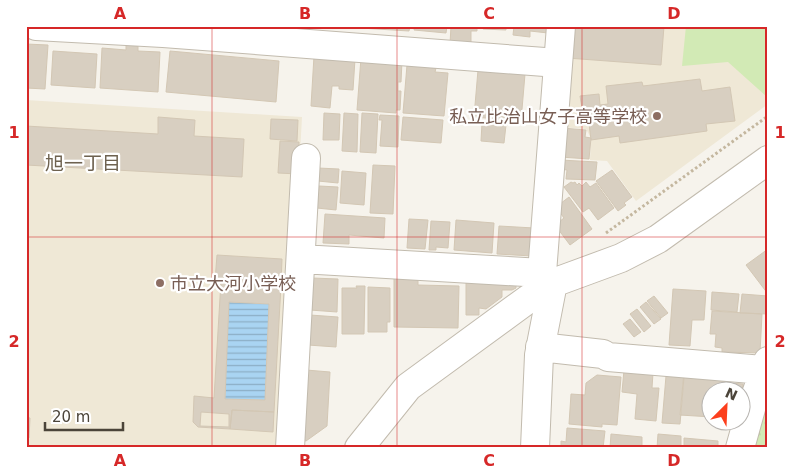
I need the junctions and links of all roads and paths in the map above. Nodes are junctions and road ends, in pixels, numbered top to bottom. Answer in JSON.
{"nodes":[{"id":1,"x":36,"y":26,"type":"edge"},
{"id":2,"x":561,"y":26,"type":"edge"},
{"id":3,"x":558,"y":63,"type":"junction"},
{"id":4,"x":768,"y":116,"type":"edge"},
{"id":5,"x":306,"y":158,"type":"dead end"},
{"id":6,"x":768,"y":160,"type":"edge"},
{"id":7,"x":602,"y":236,"type":"dead end"},
{"id":8,"x":301,"y":258,"type":"junction"},
{"id":9,"x":548,"y":278,"type":"junction"},
{"id":10,"x":540,"y":347,"type":"junction"},
{"id":11,"x":766,"y":366,"type":"edge"},
{"id":12,"x":290,"y":448,"type":"edge"},
{"id":13,"x":359,"y":448,"type":"edge"},
{"id":14,"x":535,"y":448,"type":"edge"},
{"id":15,"x":740,"y":448,"type":"edge"}],
"edges":[{"from":1,"to":3,"type":"street"},
{"from":2,"to":3,"type":"street"},
{"from":3,"to":9,"type":"street"},
{"from":4,"to":7,"type":"path"},
{"from":5,"to":8,"type":"street"},
{"from":6,"to":9,"type":"street"},
{"from":8,"to":9,"type":"street"},
{"from":8,"to":12,"type":"street"},
{"from":9,"to":10,"type":"street"},
{"from":9,"to":13,"type":"street"},
{"from":10,"to":11,"type":"street"},
{"from":10,"to":14,"type":"street"},
{"from":11,"to":15,"type":"street"}]}
